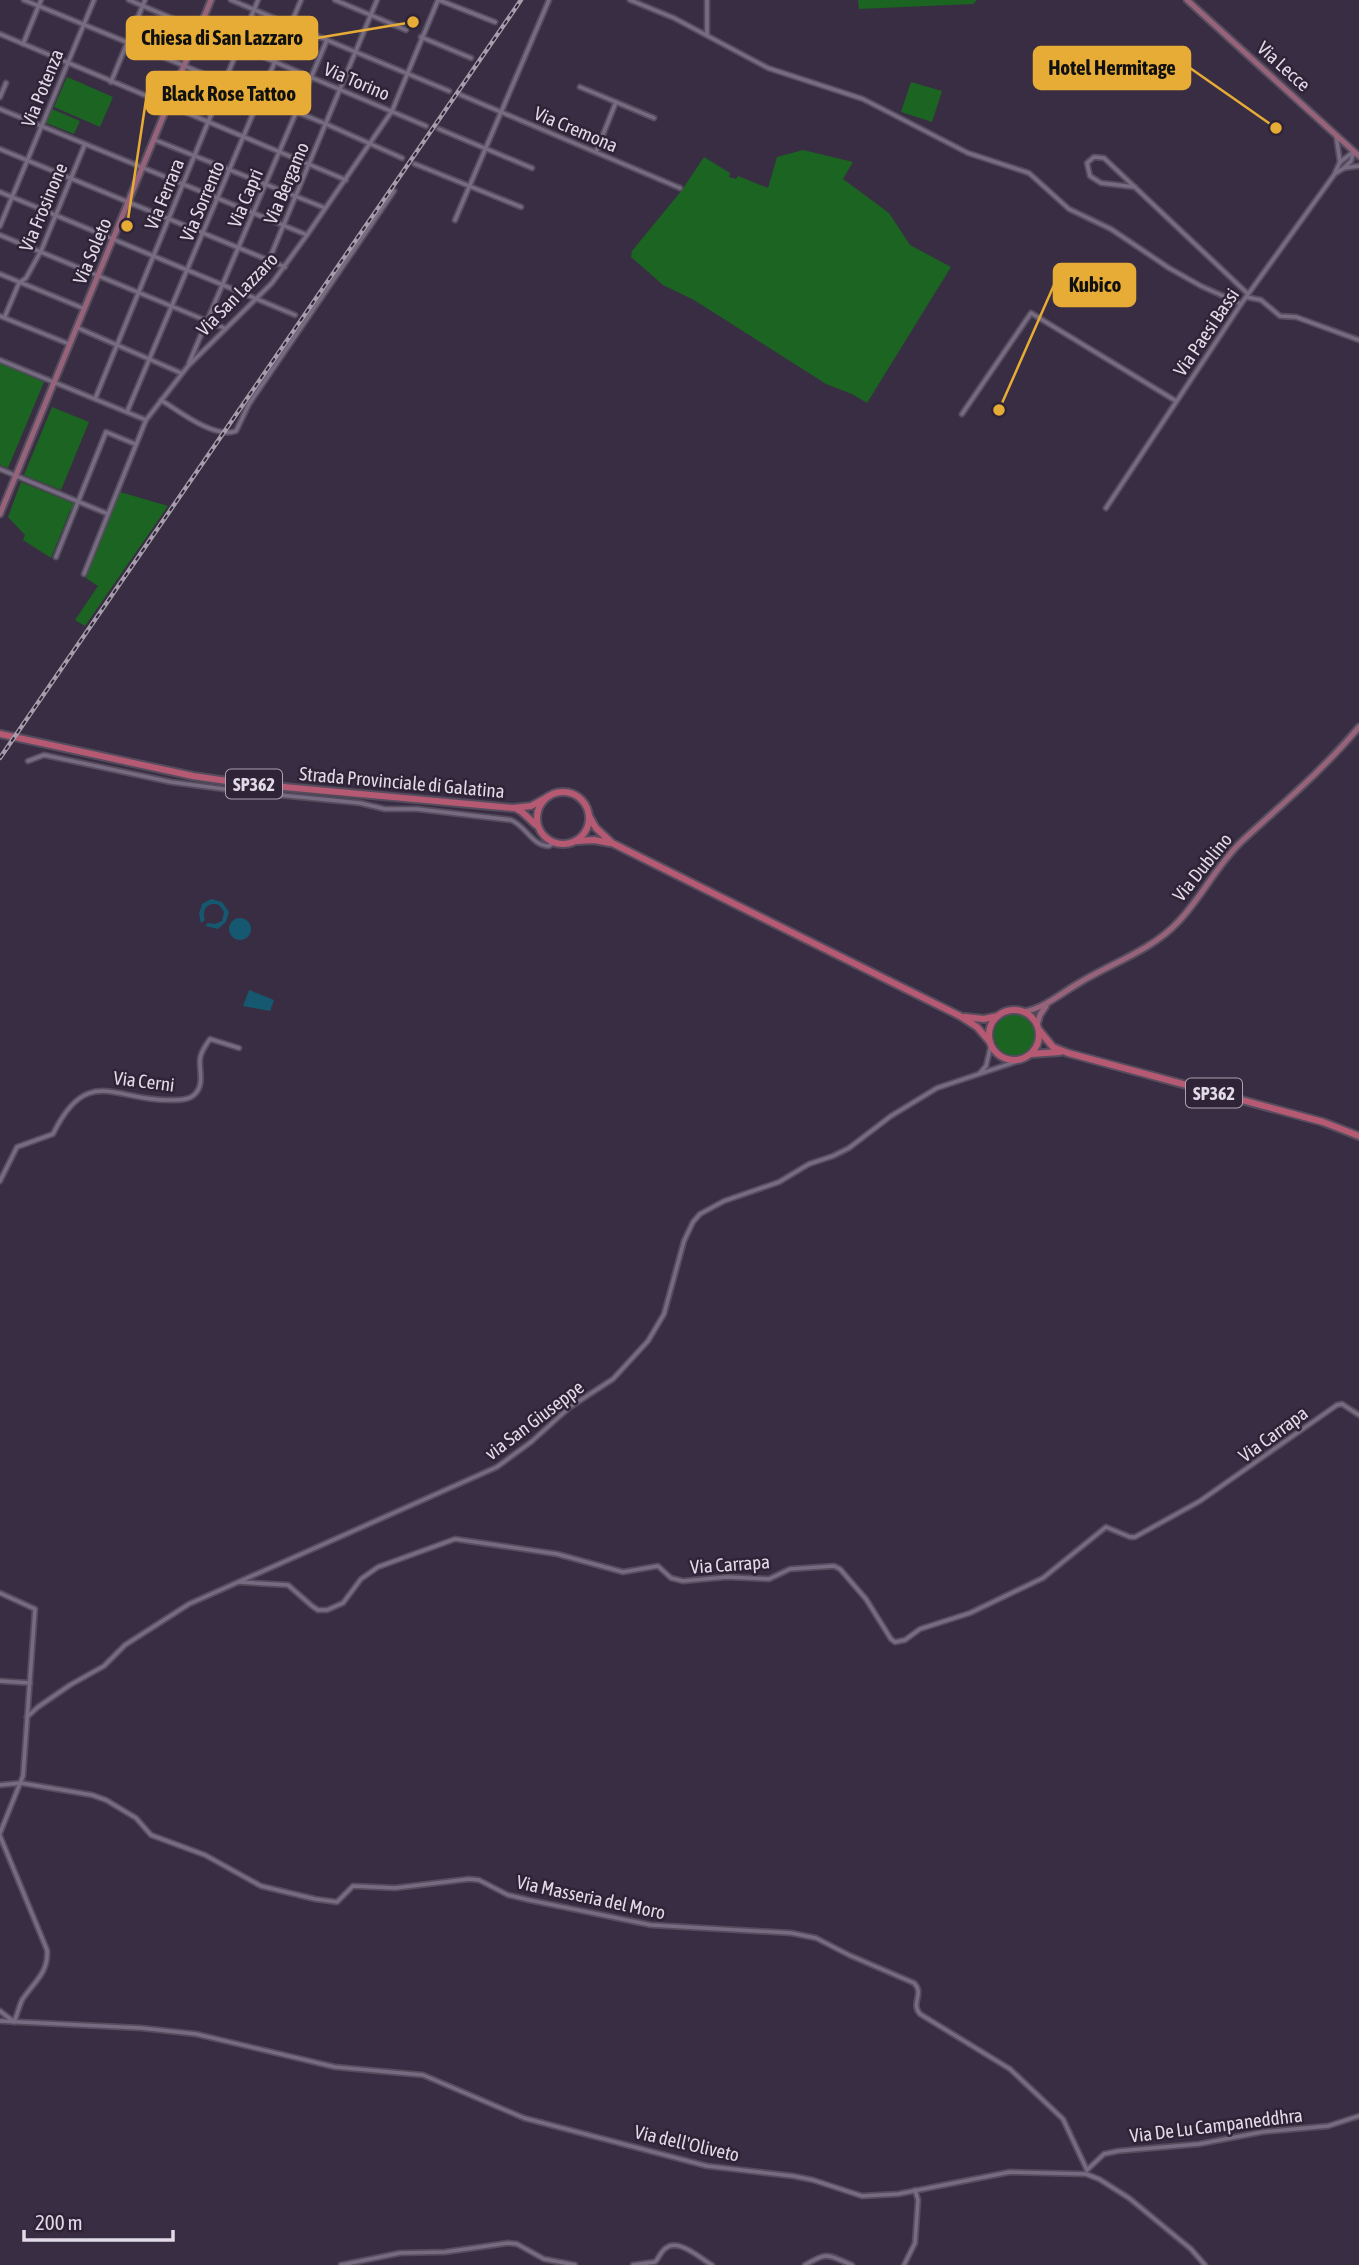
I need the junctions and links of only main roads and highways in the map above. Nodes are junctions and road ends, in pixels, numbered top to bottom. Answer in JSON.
{"nodes":[{"id":1,"x":0,"y":734,"type":"edge"},
{"id":2,"x":549,"y":796,"type":"junction"},
{"id":3,"x":513,"y":808,"type":"junction"},
{"id":4,"x":589,"y":816,"type":"junction"},
{"id":5,"x":538,"y":827,"type":"junction"},
{"id":6,"x":575,"y":841,"type":"junction"},
{"id":7,"x":612,"y":843,"type":"junction"},
{"id":8,"x":960,"y":1016,"type":"junction"},
{"id":9,"x":998,"y":1016,"type":"junction"},
{"id":10,"x":1038,"y":1027,"type":"junction"},
{"id":11,"x":990,"y":1044,"type":"junction"},
{"id":12,"x":1068,"y":1053,"type":"junction"},
{"id":13,"x":1031,"y":1054,"type":"junction"},
{"id":14,"x":1359,"y":1136,"type":"edge"}],
"edges":[{"from":1,"to":3,"type":"main road","name":"Strada Provinciale di Galatina","number":"SP362"},
{"from":2,"to":3,"type":"main road","name":"Strada Provinciale di Galatina","number":"SP362"},
{"from":2,"to":4,"type":"main road","name":"Strada Provinciale di Galatina","number":"SP362"},
{"from":2,"to":5,"type":"main road"},
{"from":3,"to":5,"type":"main road","name":"Strada Provinciale di Galatina"},
{"from":4,"to":6,"type":"main road"},
{"from":4,"to":7,"type":"main road","name":"Strada Provinciale di Galatina","number":"SP362"},
{"from":5,"to":6,"type":"main road","name":"Strada Provinciale di Galatina","number":"SP362"},
{"from":6,"to":7,"type":"main road","name":"Strada Provinciale di Galatina","number":"SP362"},
{"from":7,"to":8,"type":"main road","name":"Strada Provinciale di Galatina","number":"SP362"},
{"from":8,"to":9,"type":"main road","name":"Strada Provinciale di Galatina","number":"SP362"},
{"from":8,"to":11,"type":"main road","name":"Strada Provinciale di Galatina","number":"SP362"},
{"from":9,"to":10,"type":"main road","name":"Strada Provinciale di Galatina","number":"SP362"},
{"from":9,"to":11,"type":"main road"},
{"from":10,"to":12,"type":"main road","number":"SP362"},
{"from":10,"to":13,"type":"main road"},
{"from":11,"to":13,"type":"main road","name":"Strada Provinciale di Galatina","number":"SP362"},
{"from":12,"to":13,"type":"main road","number":"SP362"},
{"from":12,"to":14,"type":"main road","number":"SP362"}]}
